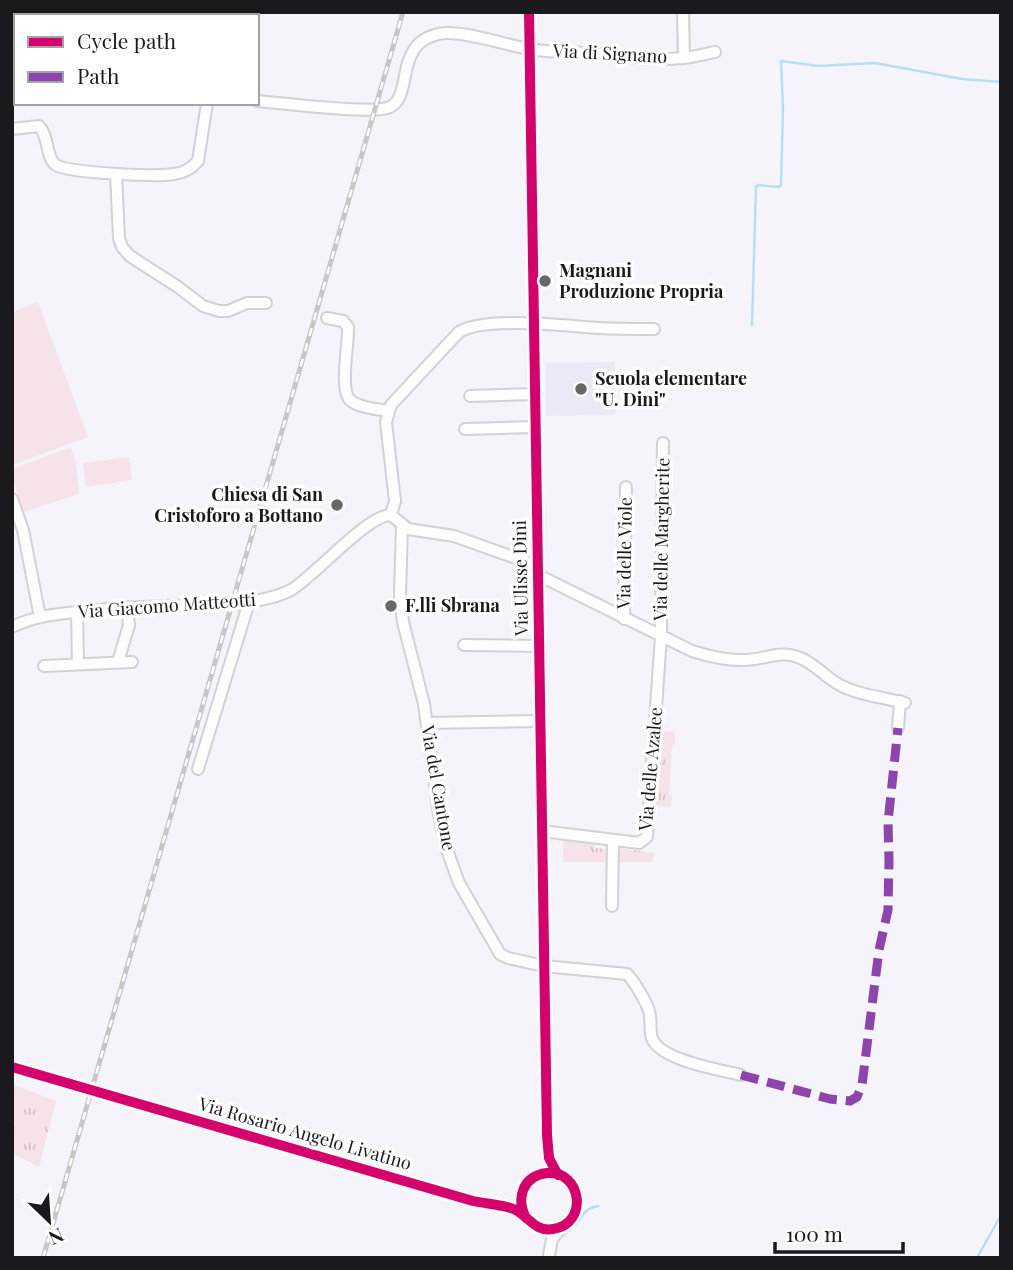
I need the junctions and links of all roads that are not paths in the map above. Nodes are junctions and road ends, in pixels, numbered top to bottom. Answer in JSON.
{"nodes":[{"id":1,"x":529,"y":12,"type":"edge"},
{"id":2,"x":682,"y":12,"type":"edge"},
{"id":3,"x":530,"y":49,"type":"junction"},
{"id":4,"x":715,"y":52,"type":"dead end"},
{"id":5,"x":684,"y":58,"type":"junction"},
{"id":6,"x":259,"y":101,"type":"edge"},
{"id":7,"x":207,"y":105,"type":"edge"},
{"id":8,"x":12,"y":129,"type":"edge"},
{"id":9,"x":116,"y":174,"type":"junction"},
{"id":10,"x":266,"y":303,"type":"dead end"},
{"id":11,"x":327,"y":318,"type":"dead end"},
{"id":12,"x":535,"y":324,"type":"junction"},
{"id":13,"x":654,"y":329,"type":"dead end"},
{"id":14,"x":536,"y":394,"type":"junction"},
{"id":15,"x":470,"y":396,"type":"dead end"},
{"id":16,"x":388,"y":411,"type":"junction"},
{"id":17,"x":536,"y":427,"type":"junction"},
{"id":18,"x":465,"y":429,"type":"dead end"},
{"id":19,"x":663,"y":443,"type":"dead end"},
{"id":20,"x":626,"y":487,"type":"dead end"},
{"id":21,"x":12,"y":499,"type":"edge"},
{"id":22,"x":391,"y":515,"type":"junction"},
{"id":23,"x":402,"y":525,"type":"junction"},
{"id":24,"x":538,"y":571,"type":"junction"},
{"id":25,"x":249,"y":602,"type":"junction"},
{"id":26,"x":127,"y":607,"type":"junction"},
{"id":27,"x":77,"y":612,"type":"junction"},
{"id":28,"x":40,"y":617,"type":"junction"},
{"id":29,"x":624,"y":619,"type":"junction"},
{"id":30,"x":12,"y":627,"type":"edge"},
{"id":31,"x":661,"y":636,"type":"junction"},
{"id":32,"x":464,"y":645,"type":"dead end"},
{"id":33,"x":539,"y":646,"type":"junction"},
{"id":34,"x":118,"y":662,"type":"junction"},
{"id":35,"x":132,"y":662,"type":"dead end"},
{"id":36,"x":78,"y":664,"type":"junction"},
{"id":37,"x":44,"y":666,"type":"dead end"},
{"id":38,"x":540,"y":721,"type":"junction"},
{"id":39,"x":427,"y":723,"type":"junction"},
{"id":40,"x":898,"y":728,"type":"dead end"},
{"id":41,"x":198,"y":769,"type":"dead end"},
{"id":42,"x":542,"y":831,"type":"junction"},
{"id":43,"x":613,"y":841,"type":"junction"},
{"id":44,"x":612,"y":906,"type":"dead end"},
{"id":45,"x":544,"y":966,"type":"junction"},
{"id":46,"x":12,"y":1067,"type":"edge"},
{"id":47,"x":741,"y":1075,"type":"dead end"},
{"id":48,"x":80,"y":1087,"type":"tunnel mouth"},
{"id":49,"x":113,"y":1096,"type":"tunnel mouth"},
{"id":50,"x":548,"y":1144,"type":"junction"},
{"id":51,"x":539,"y":1175,"type":"junction"},
{"id":52,"x":558,"y":1175,"type":"junction"},
{"id":53,"x":524,"y":1188,"type":"junction"},
{"id":54,"x":487,"y":1204,"type":"junction"},
{"id":55,"x":526,"y":1218,"type":"junction"},
{"id":56,"x":562,"y":1227,"type":"junction"},
{"id":57,"x":538,"y":1228,"type":"junction"},
{"id":58,"x":549,"y":1257,"type":"edge"}],
"edges":[{"from":1,"to":3,"type":"street","name":"Via Ulisse Dini"},
{"from":2,"to":5,"type":"street"},
{"from":3,"to":5,"type":"street","name":"Via di Signano"},
{"from":3,"to":6,"type":"street","name":"Via di Signano"},
{"from":3,"to":12,"type":"street","name":"Via Ulisse Dini"},
{"from":4,"to":5,"type":"street","name":"Via di Signano"},
{"from":7,"to":9,"type":"street"},
{"from":8,"to":9,"type":"street"},
{"from":9,"to":10,"type":"street"},
{"from":11,"to":16,"type":"street"},
{"from":12,"to":13,"type":"street"},
{"from":12,"to":14,"type":"street","name":"Via Ulisse Dini"},
{"from":12,"to":16,"type":"street"},
{"from":14,"to":15,"type":"street"},
{"from":14,"to":17,"type":"street","name":"Via Ulisse Dini"},
{"from":16,"to":22,"type":"street"},
{"from":17,"to":18,"type":"street"},
{"from":17,"to":24,"type":"street","name":"Via Ulisse Dini"},
{"from":19,"to":31,"type":"street","name":"Via delle Margherite"},
{"from":20,"to":29,"type":"street","name":"Via delle Viole"},
{"from":21,"to":28,"type":"street"},
{"from":22,"to":23,"type":"street"},
{"from":22,"to":25,"type":"street","name":"Via Giacomo Matteotti"},
{"from":23,"to":24,"type":"street"},
{"from":23,"to":39,"type":"street","name":"Via del Cantone"},
{"from":24,"to":29,"type":"street"},
{"from":24,"to":33,"type":"street","name":"Via Ulisse Dini"},
{"from":25,"to":26,"type":"street","name":"Via Giacomo Matteotti"},
{"from":25,"to":41,"type":"street"},
{"from":26,"to":27,"type":"street","name":"Via Giacomo Matteotti"},
{"from":26,"to":34,"type":"street"},
{"from":27,"to":28,"type":"street","name":"Via Giacomo Matteotti"},
{"from":27,"to":36,"type":"street"},
{"from":28,"to":30,"type":"street","name":"Via Giacomo Matteotti"},
{"from":29,"to":31,"type":"street"},
{"from":31,"to":40,"type":"street"},
{"from":31,"to":43,"type":"street","name":"Via delle Azalee"},
{"from":32,"to":33,"type":"street"},
{"from":33,"to":38,"type":"street","name":"Via Ulisse Dini"},
{"from":34,"to":35,"type":"street"},
{"from":34,"to":36,"type":"street"},
{"from":36,"to":37,"type":"street"},
{"from":38,"to":39,"type":"street"},
{"from":38,"to":42,"type":"street","name":"Via Ulisse Dini"},
{"from":39,"to":45,"type":"street","name":"Via del Cantone"},
{"from":42,"to":43,"type":"street","name":"Via delle Azalee"},
{"from":42,"to":45,"type":"street","name":"Via Ulisse Dini"},
{"from":43,"to":44,"type":"street"},
{"from":45,"to":47,"type":"street","name":"Via del Cantone"},
{"from":45,"to":50,"type":"street","name":"Via Ulisse Dini"},
{"from":46,"to":48,"type":"street"},
{"from":49,"to":54,"type":"street","name":"Via Rosario Angelo Livatino"},
{"from":50,"to":51,"type":"street"},
{"from":50,"to":52,"type":"street"},
{"from":51,"to":52,"type":"street"},
{"from":51,"to":53,"type":"street"},
{"from":52,"to":56,"type":"street"},
{"from":53,"to":54,"type":"street"},
{"from":53,"to":55,"type":"street"},
{"from":54,"to":55,"type":"street","name":"Via Rosario Angelo Livatino"},
{"from":55,"to":57,"type":"street"},
{"from":56,"to":57,"type":"street"},
{"from":56,"to":58,"type":"street"},
{"from":57,"to":58,"type":"street"}]}
